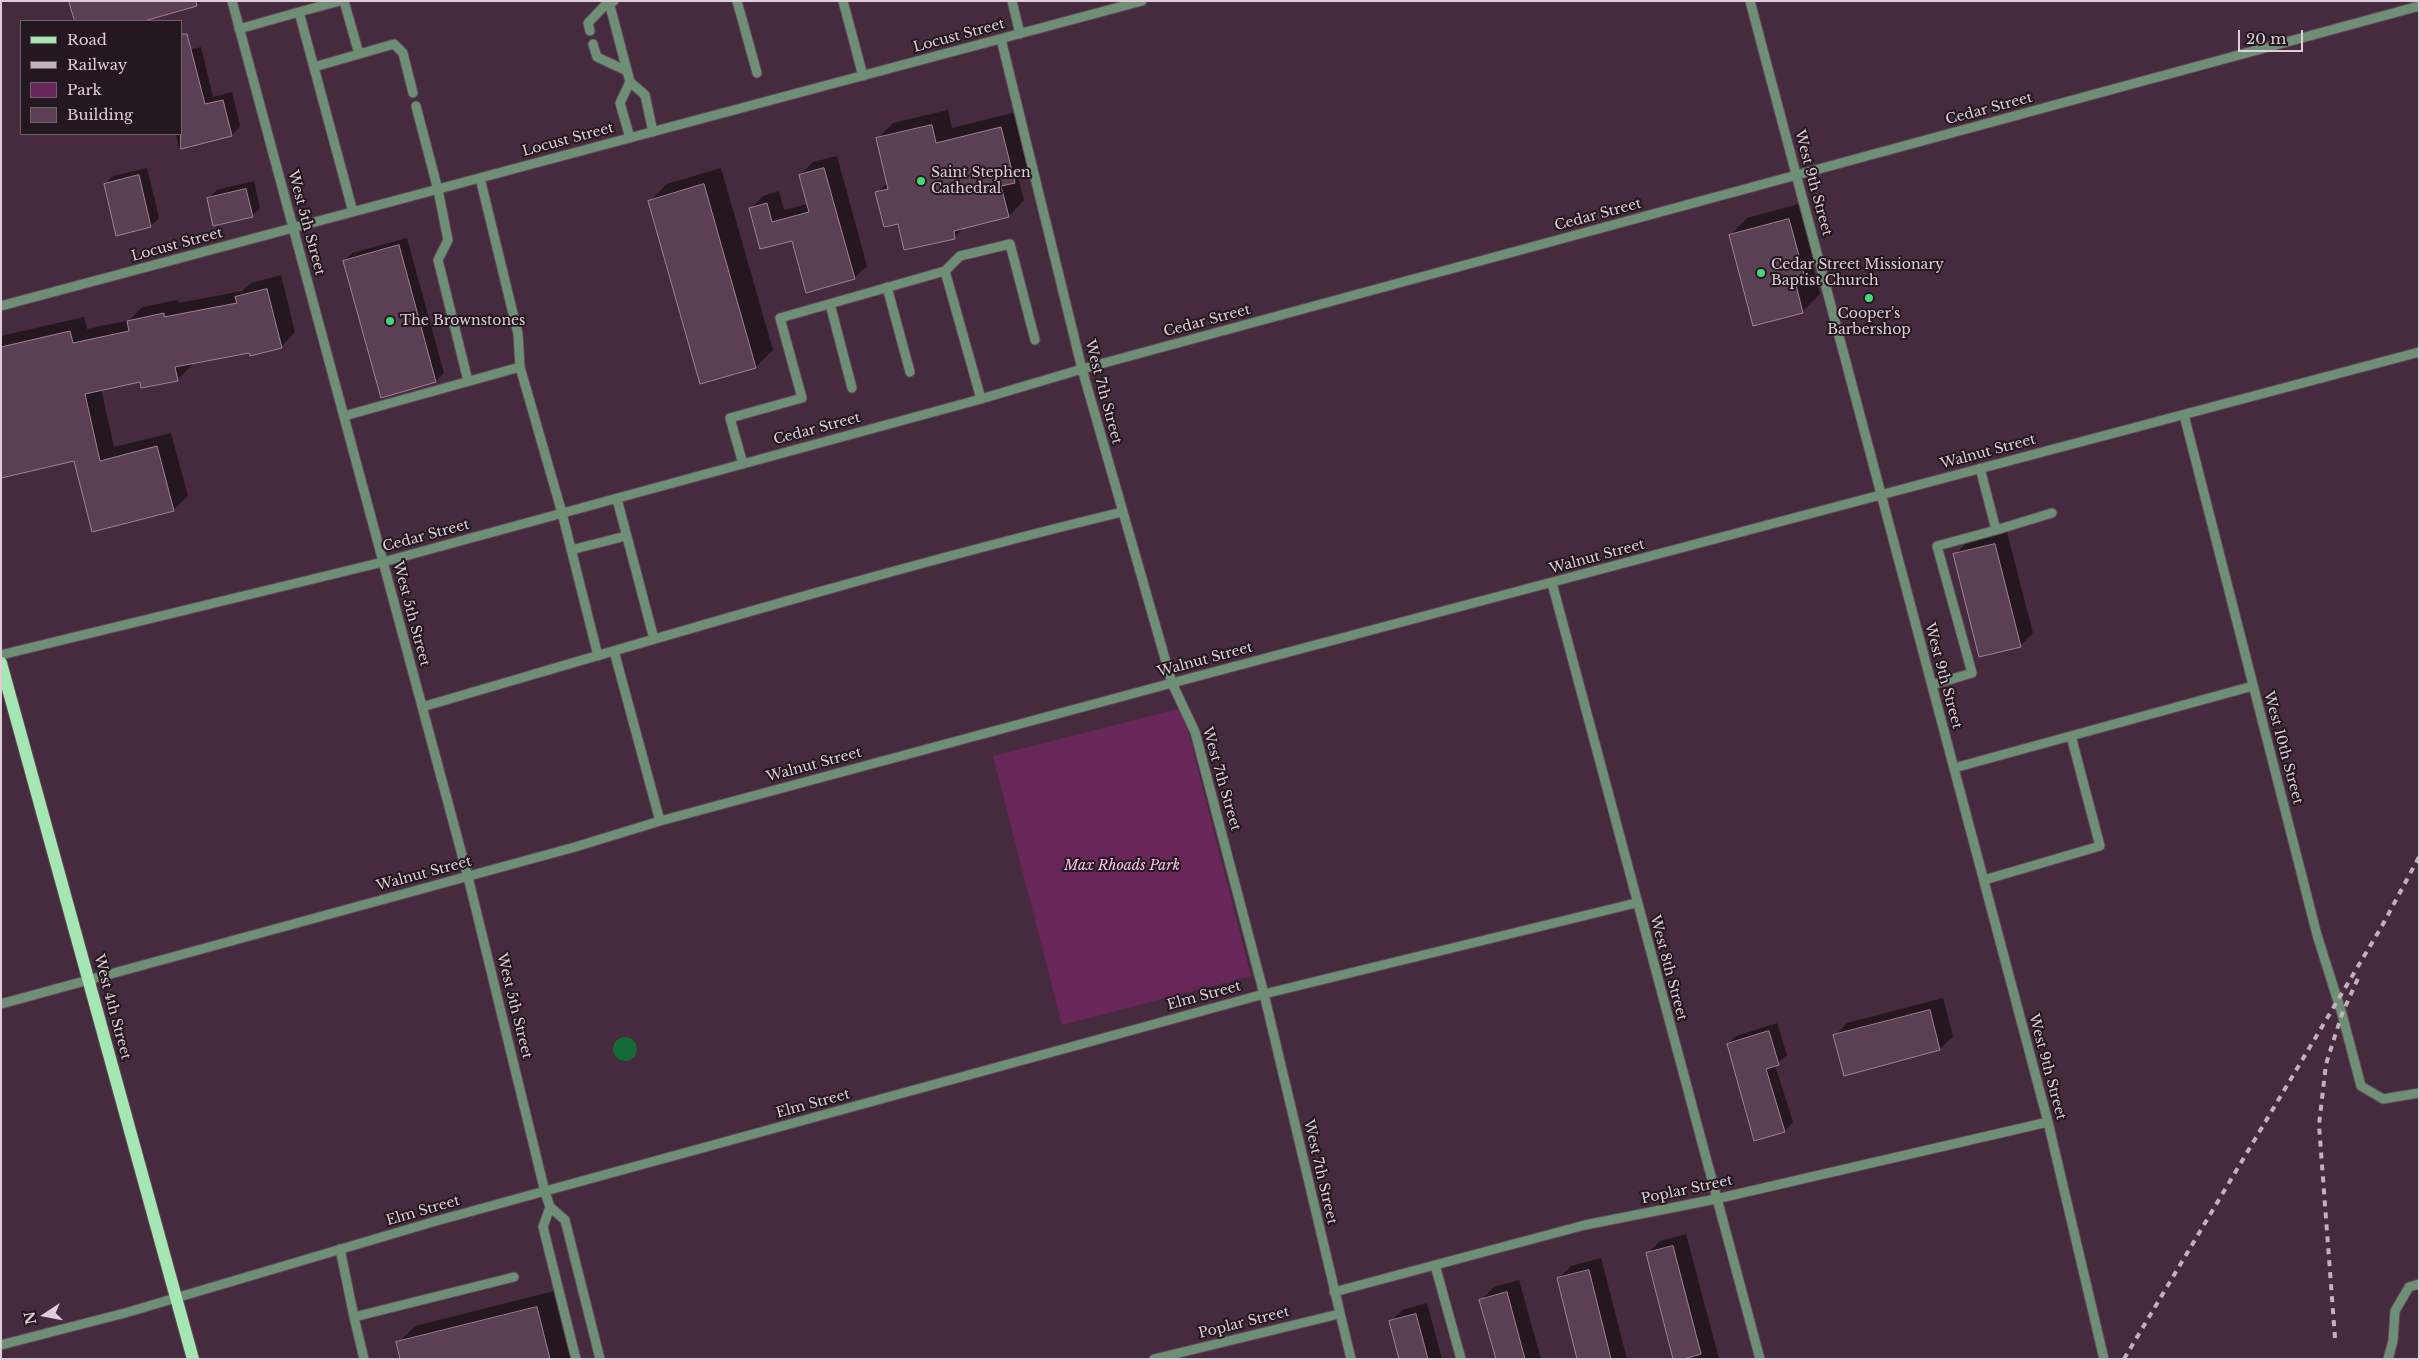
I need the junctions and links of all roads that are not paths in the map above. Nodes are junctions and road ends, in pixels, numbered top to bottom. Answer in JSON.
{"nodes":[{"id":1,"x":232,"y":1,"type":"edge"},
{"id":2,"x":340,"y":1,"type":"edge"},
{"id":3,"x":344,"y":1,"type":"edge"},
{"id":4,"x":737,"y":1,"type":"edge"},
{"id":5,"x":843,"y":1,"type":"edge"},
{"id":6,"x":1012,"y":1,"type":"edge"},
{"id":7,"x":1142,"y":1,"type":"edge"},
{"id":8,"x":1750,"y":1,"type":"edge"},
{"id":9,"x":611,"y":2,"type":"edge"},
{"id":10,"x":1131,"y":3,"type":"edge"},
{"id":11,"x":2419,"y":6,"type":"edge"},
{"id":12,"x":299,"y":12,"type":"junction"},
{"id":13,"x":239,"y":29,"type":"junction"},
{"id":14,"x":590,"y":31,"type":"dead end"},
{"id":15,"x":1020,"y":34,"type":"junction"},
{"id":16,"x":1001,"y":39,"type":"junction"},
{"id":17,"x":593,"y":44,"type":"dead end"},
{"id":18,"x":358,"y":54,"type":"junction"},
{"id":19,"x":314,"y":67,"type":"junction"},
{"id":20,"x":627,"y":71,"type":"junction"},
{"id":21,"x":758,"y":73,"type":"dead end"},
{"id":22,"x":863,"y":76,"type":"junction"},
{"id":23,"x":630,"y":82,"type":"junction"},
{"id":24,"x":413,"y":93,"type":"dead end"},
{"id":25,"x":416,"y":106,"type":"dead end"},
{"id":26,"x":653,"y":132,"type":"junction"},
{"id":27,"x":630,"y":138,"type":"junction"},
{"id":28,"x":1797,"y":176,"type":"junction"},
{"id":29,"x":480,"y":178,"type":"junction"},
{"id":30,"x":438,"y":190,"type":"junction"},
{"id":31,"x":353,"y":212,"type":"junction"},
{"id":32,"x":293,"y":228,"type":"junction"},
{"id":33,"x":945,"y":271,"type":"junction"},
{"id":34,"x":887,"y":288,"type":"junction"},
{"id":35,"x":830,"y":304,"type":"junction"},
{"id":36,"x":1,"y":306,"type":"edge"},
{"id":37,"x":1035,"y":340,"type":"dead end"},
{"id":38,"x":2419,"y":352,"type":"edge"},
{"id":39,"x":520,"y":367,"type":"junction"},
{"id":40,"x":1082,"y":369,"type":"junction"},
{"id":41,"x":910,"y":372,"type":"dead end"},
{"id":42,"x":468,"y":381,"type":"junction"},
{"id":43,"x":852,"y":388,"type":"dead end"},
{"id":44,"x":981,"y":399,"type":"junction"},
{"id":45,"x":2184,"y":414,"type":"junction"},
{"id":46,"x":344,"y":416,"type":"junction"},
{"id":47,"x":743,"y":464,"type":"junction"},
{"id":48,"x":1980,"y":468,"type":"junction"},
{"id":49,"x":1881,"y":494,"type":"junction"},
{"id":50,"x":617,"y":499,"type":"junction"},
{"id":51,"x":1122,"y":512,"type":"junction"},
{"id":52,"x":2052,"y":513,"type":"dead end"},
{"id":53,"x":562,"y":514,"type":"junction"},
{"id":54,"x":1996,"y":530,"type":"junction"},
{"id":55,"x":626,"y":536,"type":"junction"},
{"id":56,"x":571,"y":550,"type":"junction"},
{"id":57,"x":383,"y":562,"type":"junction"},
{"id":58,"x":1552,"y":583,"type":"junction"},
{"id":59,"x":654,"y":639,"type":"junction"},
{"id":60,"x":614,"y":651,"type":"junction"},
{"id":61,"x":1,"y":655,"type":"edge"},
{"id":62,"x":598,"y":656,"type":"junction"},
{"id":63,"x":1,"y":663,"type":"edge"},
{"id":64,"x":1172,"y":682,"type":"junction"},
{"id":65,"x":1932,"y":685,"type":"junction"},
{"id":66,"x":2253,"y":686,"type":"junction"},
{"id":67,"x":422,"y":707,"type":"junction"},
{"id":68,"x":2071,"y":736,"type":"junction"},
{"id":69,"x":1954,"y":768,"type":"junction"},
{"id":70,"x":660,"y":821,"type":"junction"},
{"id":71,"x":468,"y":877,"type":"junction"},
{"id":72,"x":1984,"y":880,"type":"junction"},
{"id":73,"x":1636,"y":903,"type":"junction"},
{"id":74,"x":90,"y":980,"type":"junction"},
{"id":75,"x":1264,"y":994,"type":"junction"},
{"id":76,"x":1,"y":1004,"type":"edge"},
{"id":77,"x":2419,"y":1093,"type":"edge"},
{"id":78,"x":2048,"y":1122,"type":"junction"},
{"id":79,"x":545,"y":1192,"type":"junction"},
{"id":80,"x":1716,"y":1199,"type":"junction"},
{"id":81,"x":550,"y":1207,"type":"junction"},
{"id":82,"x":340,"y":1249,"type":"junction"},
{"id":83,"x":1435,"y":1265,"type":"junction"},
{"id":84,"x":514,"y":1277,"type":"dead end"},
{"id":85,"x":2419,"y":1284,"type":"edge"},
{"id":86,"x":1334,"y":1292,"type":"junction"},
{"id":87,"x":176,"y":1297,"type":"junction"},
{"id":88,"x":1340,"y":1314,"type":"junction"},
{"id":89,"x":354,"y":1317,"type":"junction"},
{"id":90,"x":1,"y":1345,"type":"edge"},
{"id":91,"x":193,"y":1359,"type":"edge"},
{"id":92,"x":364,"y":1359,"type":"edge"},
{"id":93,"x":576,"y":1359,"type":"edge"},
{"id":94,"x":600,"y":1359,"type":"edge"},
{"id":95,"x":1154,"y":1359,"type":"edge"},
{"id":96,"x":1351,"y":1359,"type":"edge"},
{"id":97,"x":1461,"y":1359,"type":"edge"},
{"id":98,"x":1760,"y":1359,"type":"edge"},
{"id":99,"x":2104,"y":1359,"type":"edge"},
{"id":100,"x":2388,"y":1359,"type":"edge"}],
"edges":[{"from":1,"to":13,"type":"street","name":"West 5th Street"},
{"from":2,"to":12,"type":"street"},
{"from":3,"to":18,"type":"street"},
{"from":4,"to":21,"type":"street"},
{"from":5,"to":22,"type":"street"},
{"from":6,"to":15,"type":"street"},
{"from":7,"to":10,"type":"street","name":"Locust Street"},
{"from":8,"to":28,"type":"street","name":"West 9th Street"},
{"from":9,"to":14,"type":"street"},
{"from":9,"to":20,"type":"street"},
{"from":10,"to":15,"type":"street","name":"Locust Street"},
{"from":11,"to":28,"type":"street","name":"Cedar Street"},
{"from":12,"to":13,"type":"street"},
{"from":12,"to":19,"type":"street"},
{"from":13,"to":32,"type":"street","name":"West 5th Street"},
{"from":15,"to":16,"type":"street","name":"Locust Street"},
{"from":16,"to":22,"type":"street","name":"Locust Street"},
{"from":16,"to":40,"type":"street","name":"West 7th Street"},
{"from":17,"to":20,"type":"street"},
{"from":18,"to":19,"type":"street"},
{"from":18,"to":24,"type":"street"},
{"from":19,"to":31,"type":"street"},
{"from":20,"to":23,"type":"street"},
{"from":22,"to":26,"type":"street","name":"Locust Street"},
{"from":23,"to":26,"type":"street"},
{"from":23,"to":27,"type":"street"},
{"from":25,"to":30,"type":"street"},
{"from":26,"to":27,"type":"street","name":"Locust Street"},
{"from":27,"to":29,"type":"street","name":"Locust Street"},
{"from":28,"to":40,"type":"street","name":"Cedar Street"},
{"from":28,"to":49,"type":"street","name":"West 9th Street"},
{"from":29,"to":30,"type":"street","name":"Locust Street"},
{"from":29,"to":39,"type":"street"},
{"from":30,"to":31,"type":"street","name":"Locust Street"},
{"from":30,"to":42,"type":"street"},
{"from":31,"to":32,"type":"street","name":"Locust Street"},
{"from":32,"to":36,"type":"street","name":"Locust Street"},
{"from":32,"to":46,"type":"street","name":"West 5th Street"},
{"from":33,"to":34,"type":"street"},
{"from":33,"to":37,"type":"street"},
{"from":33,"to":44,"type":"street"},
{"from":34,"to":35,"type":"street"},
{"from":34,"to":41,"type":"street"},
{"from":35,"to":43,"type":"street"},
{"from":35,"to":47,"type":"street"},
{"from":38,"to":45,"type":"street","name":"Walnut Street"},
{"from":39,"to":42,"type":"street"},
{"from":39,"to":53,"type":"street"},
{"from":40,"to":44,"type":"street","name":"Cedar Street"},
{"from":40,"to":51,"type":"street","name":"West 7th Street"},
{"from":42,"to":46,"type":"street"},
{"from":44,"to":47,"type":"street","name":"Cedar Street"},
{"from":45,"to":48,"type":"street","name":"Walnut Street"},
{"from":45,"to":66,"type":"street","name":"West 10th Street"},
{"from":46,"to":57,"type":"street","name":"West 5th Street"},
{"from":47,"to":50,"type":"street","name":"Cedar Street"},
{"from":48,"to":49,"type":"street","name":"Walnut Street"},
{"from":48,"to":54,"type":"street"},
{"from":49,"to":58,"type":"street","name":"Walnut Street"},
{"from":49,"to":65,"type":"street","name":"West 9th Street"},
{"from":50,"to":53,"type":"street","name":"Cedar Street"},
{"from":50,"to":55,"type":"street"},
{"from":51,"to":59,"type":"street"},
{"from":51,"to":64,"type":"street","name":"West 7th Street"},
{"from":52,"to":54,"type":"street"},
{"from":53,"to":56,"type":"street"},
{"from":53,"to":57,"type":"street","name":"Cedar Street"},
{"from":54,"to":65,"type":"street"},
{"from":55,"to":56,"type":"street"},
{"from":55,"to":59,"type":"street"},
{"from":56,"to":62,"type":"street"},
{"from":57,"to":61,"type":"street","name":"Cedar Street"},
{"from":57,"to":67,"type":"street","name":"West 5th Street"},
{"from":58,"to":64,"type":"street","name":"Walnut Street"},
{"from":58,"to":73,"type":"street","name":"West 8th Street"},
{"from":59,"to":60,"type":"street"},
{"from":60,"to":62,"type":"street"},
{"from":60,"to":70,"type":"street"},
{"from":62,"to":67,"type":"street"},
{"from":63,"to":74,"type":"main road","name":"West 4th Street"},
{"from":64,"to":70,"type":"street","name":"Walnut Street"},
{"from":64,"to":75,"type":"street","name":"West 7th Street"},
{"from":65,"to":69,"type":"street","name":"West 9th Street"},
{"from":66,"to":68,"type":"street"},
{"from":66,"to":77,"type":"street","name":"West 10th Street"},
{"from":67,"to":71,"type":"street","name":"West 5th Street"},
{"from":68,"to":69,"type":"street"},
{"from":68,"to":72,"type":"street"},
{"from":69,"to":72,"type":"street","name":"West 9th Street"},
{"from":70,"to":71,"type":"street","name":"Walnut Street"},
{"from":71,"to":74,"type":"street","name":"Walnut Street"},
{"from":71,"to":79,"type":"street","name":"West 5th Street"},
{"from":72,"to":78,"type":"street","name":"West 9th Street"},
{"from":73,"to":75,"type":"street","name":"Elm Street"},
{"from":73,"to":80,"type":"street","name":"West 8th Street"},
{"from":74,"to":76,"type":"street","name":"Walnut Street"},
{"from":74,"to":87,"type":"main road","name":"West 4th Street"},
{"from":75,"to":79,"type":"street","name":"Elm Street"},
{"from":75,"to":86,"type":"street","name":"West 7th Street"},
{"from":78,"to":80,"type":"street","name":"Poplar Street"},
{"from":78,"to":99,"type":"street","name":"West 9th Street"},
{"from":79,"to":81,"type":"street","name":"West 5th Street"},
{"from":79,"to":82,"type":"street","name":"Elm Street"},
{"from":80,"to":83,"type":"street","name":"Poplar Street"},
{"from":80,"to":98,"type":"street","name":"West 8th Street"},
{"from":81,"to":93,"type":"street"},
{"from":81,"to":94,"type":"street","name":"West 5th Street"},
{"from":82,"to":87,"type":"street","name":"Elm Street"},
{"from":82,"to":89,"type":"street"},
{"from":83,"to":86,"type":"street","name":"Poplar Street"},
{"from":83,"to":97,"type":"street"},
{"from":84,"to":89,"type":"street"},
{"from":85,"to":100,"type":"street"},
{"from":86,"to":88,"type":"street","name":"West 7th Street"},
{"from":87,"to":90,"type":"street","name":"Elm Street"},
{"from":87,"to":91,"type":"main road","name":"West 4th Street"},
{"from":88,"to":95,"type":"street","name":"Poplar Street"},
{"from":88,"to":96,"type":"street","name":"West 7th Street"},
{"from":89,"to":92,"type":"street"}]}
